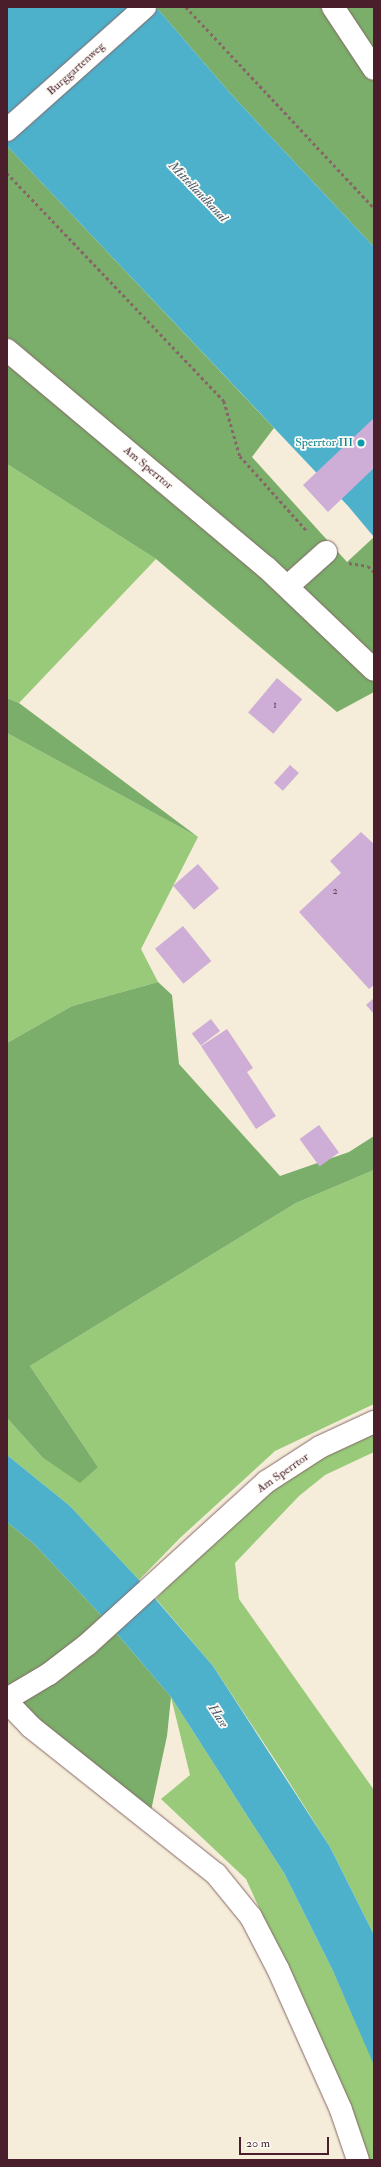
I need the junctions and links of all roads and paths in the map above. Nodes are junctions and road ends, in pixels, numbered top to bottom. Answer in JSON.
{"nodes":[{"id":1,"x":145,"y":7,"type":"edge"},
{"id":2,"x":186,"y":7,"type":"edge"},
{"id":3,"x":334,"y":7,"type":"edge"},
{"id":4,"x":374,"y":69,"type":"edge"},
{"id":5,"x":7,"y":130,"type":"edge"},
{"id":6,"x":7,"y":173,"type":"edge"},
{"id":7,"x":374,"y":208,"type":"edge"},
{"id":8,"x":7,"y":350,"type":"edge"},
{"id":9,"x":326,"y":552,"type":"joint"},
{"id":10,"x":288,"y":586,"type":"junction"},
{"id":11,"x":374,"y":670,"type":"edge"},
{"id":12,"x":374,"y":1422,"type":"edge"},
{"id":13,"x":7,"y":1699,"type":"edge"},
{"id":14,"x":7,"y":1702,"type":"edge"},
{"id":15,"x":358,"y":2160,"type":"edge"}],
"edges":[{"from":1,"to":5,"type":"street","name":"Burggartenweg"},
{"from":2,"to":7,"type":"path"},
{"from":3,"to":4,"type":"street"},
{"from":6,"to":9,"type":"path"},
{"from":8,"to":10,"type":"street","name":"Am Sperrtor"},
{"from":9,"to":10,"type":"street"},
{"from":10,"to":11,"type":"street","name":"Am Sperrtor"},
{"from":12,"to":13,"type":"street","name":"Am Sperrtor"},
{"from":14,"to":15,"type":"street"}]}
